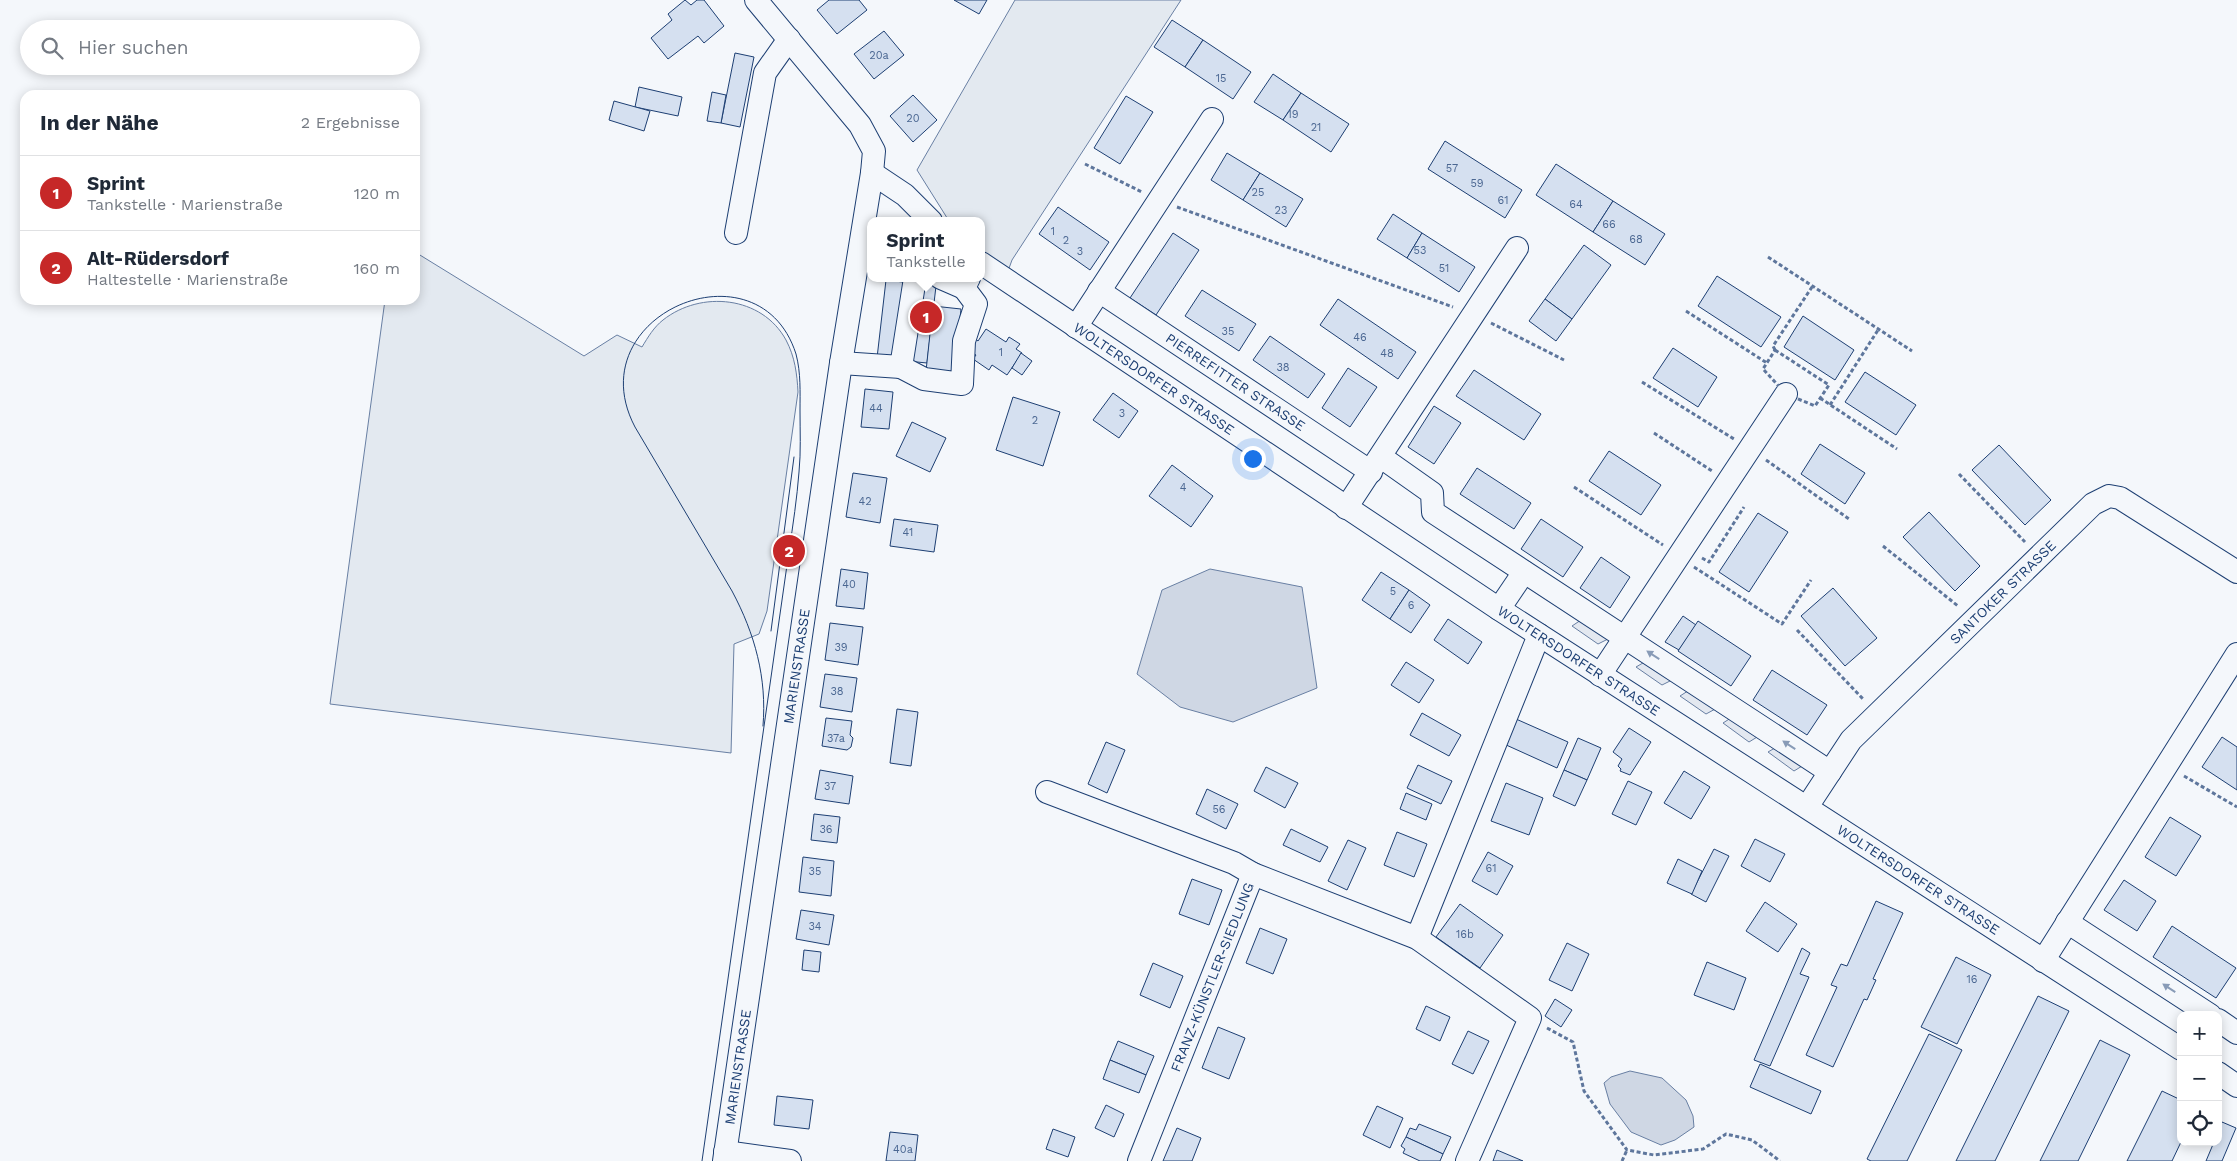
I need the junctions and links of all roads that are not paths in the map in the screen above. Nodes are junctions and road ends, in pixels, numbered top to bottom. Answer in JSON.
{"nodes":[{"id":1,"x":756,"y":0,"type":"edge"},
{"id":2,"x":789,"y":39,"type":"junction"},
{"id":3,"x":1212,"y":119,"type":"dead end"},
{"id":4,"x":872,"y":173,"type":"junction"},
{"id":5,"x":928,"y":217,"type":"edge"},
{"id":6,"x":736,"y":233,"type":"dead end"},
{"id":7,"x":1517,"y":248,"type":"dead end"},
{"id":8,"x":985,"y":266,"type":"edge"},
{"id":9,"x":913,"y":282,"type":"edge"},
{"id":10,"x":967,"y":283,"type":"edge"},
{"id":11,"x":1098,"y":291,"type":"junction"},
{"id":12,"x":1076,"y":327,"type":"junction"},
{"id":13,"x":841,"y":363,"type":"junction"},
{"id":14,"x":901,"y":366,"type":"junction"},
{"id":15,"x":1786,"y":394,"type":"dead end"},
{"id":16,"x":1376,"y":464,"type":"junction"},
{"id":17,"x":1346,"y":508,"type":"junction"},
{"id":18,"x":1524,"y":572,"type":"junction"},
{"id":19,"x":2237,"y":572,"type":"edge"},
{"id":20,"x":1499,"y":609,"type":"junction"},
{"id":21,"x":1539,"y":635,"type":"junction"},
{"id":22,"x":1626,"y":637,"type":"junction"},
{"id":23,"x":2237,"y":654,"type":"edge"},
{"id":24,"x":1600,"y":675,"type":"junction"},
{"id":25,"x":1830,"y":772,"type":"junction"},
{"id":26,"x":1047,"y":792,"type":"dead end"},
{"id":27,"x":1807,"y":807,"type":"junction"},
{"id":28,"x":1253,"y":874,"type":"junction"},
{"id":29,"x":2067,"y":922,"type":"junction"},
{"id":30,"x":1417,"y":938,"type":"junction"},
{"id":31,"x":2043,"y":961,"type":"junction"},
{"id":32,"x":2204,"y":1011,"type":"edge"},
{"id":33,"x":2222,"y":1023,"type":"edge"},
{"id":34,"x":2237,"y":1033,"type":"edge"},
{"id":35,"x":2177,"y":1046,"type":"edge"},
{"id":36,"x":2222,"y":1077,"type":"edge"},
{"id":37,"x":2237,"y":1086,"type":"edge"},
{"id":38,"x":724,"y":1156,"type":"edge"},
{"id":39,"x":790,"y":1161,"type":"edge"},
{"id":40,"x":1139,"y":1161,"type":"edge"},
{"id":41,"x":1467,"y":1161,"type":"edge"}],
"edges":[{"from":1,"to":2,"type":"street","name":"MARIENSTRASSE"},
{"from":2,"to":4,"type":"street","name":"MARIENSTRASSE"},
{"from":2,"to":6,"type":"street"},
{"from":3,"to":11,"type":"street"},
{"from":4,"to":5,"type":"street"},
{"from":4,"to":13,"type":"street","name":"MARIENSTRASSE"},
{"from":7,"to":16,"type":"street"},
{"from":8,"to":12,"type":"street","name":"WOLTERSDORFER STRASSE"},
{"from":9,"to":14,"type":"street"},
{"from":10,"to":14,"type":"street"},
{"from":11,"to":12,"type":"street"},
{"from":11,"to":16,"type":"street","name":"PIERREFITTER STRASSE"},
{"from":12,"to":17,"type":"street","name":"WOLTERSDORFER STRASSE"},
{"from":13,"to":14,"type":"street"},
{"from":13,"to":38,"type":"street","name":"MARIENSTRASSE"},
{"from":15,"to":22,"type":"street"},
{"from":16,"to":17,"type":"street"},
{"from":16,"to":18,"type":"street","name":"PIERREFITTER STRASSE"},
{"from":17,"to":20,"type":"street","name":"WOLTERSDORFER STRASSE"},
{"from":18,"to":20,"type":"street"},
{"from":18,"to":22,"type":"street"},
{"from":19,"to":25,"type":"street","name":"SANTOKER STRASSE"},
{"from":20,"to":21,"type":"street","name":"WOLTERSDORFER STRASSE"},
{"from":21,"to":24,"type":"street","name":"WOLTERSDORFER STRASSE"},
{"from":21,"to":30,"type":"street"},
{"from":22,"to":24,"type":"street"},
{"from":25,"to":22,"type":"street","one_way":true},
{"from":23,"to":29,"type":"street"},
{"from":24,"to":27,"type":"street","name":"WOLTERSDORFER STRASSE"},
{"from":25,"to":27,"type":"street","name":"SANTOKER STRASSE"},
{"from":26,"to":28,"type":"street"},
{"from":27,"to":31,"type":"street","name":"WOLTERSDORFER STRASSE"},
{"from":28,"to":30,"type":"street","name":"FRANZ-KÜNSTLER-SIEDLUNG"},
{"from":28,"to":40,"type":"street","name":"FRANZ-KÜNSTLER-SIEDLUNG"},
{"from":29,"to":31,"type":"street"},
{"from":32,"to":29,"type":"street","one_way":true},
{"from":30,"to":41,"type":"street","name":"FRANZ-KÜNSTLER-SIEDLUNG"},
{"from":31,"to":35,"type":"street","name":"WOLTERSDORFER STRASSE"},
{"from":33,"to":34,"type":"street"},
{"from":36,"to":37,"type":"street"},
{"from":38,"to":39,"type":"street"}]}
